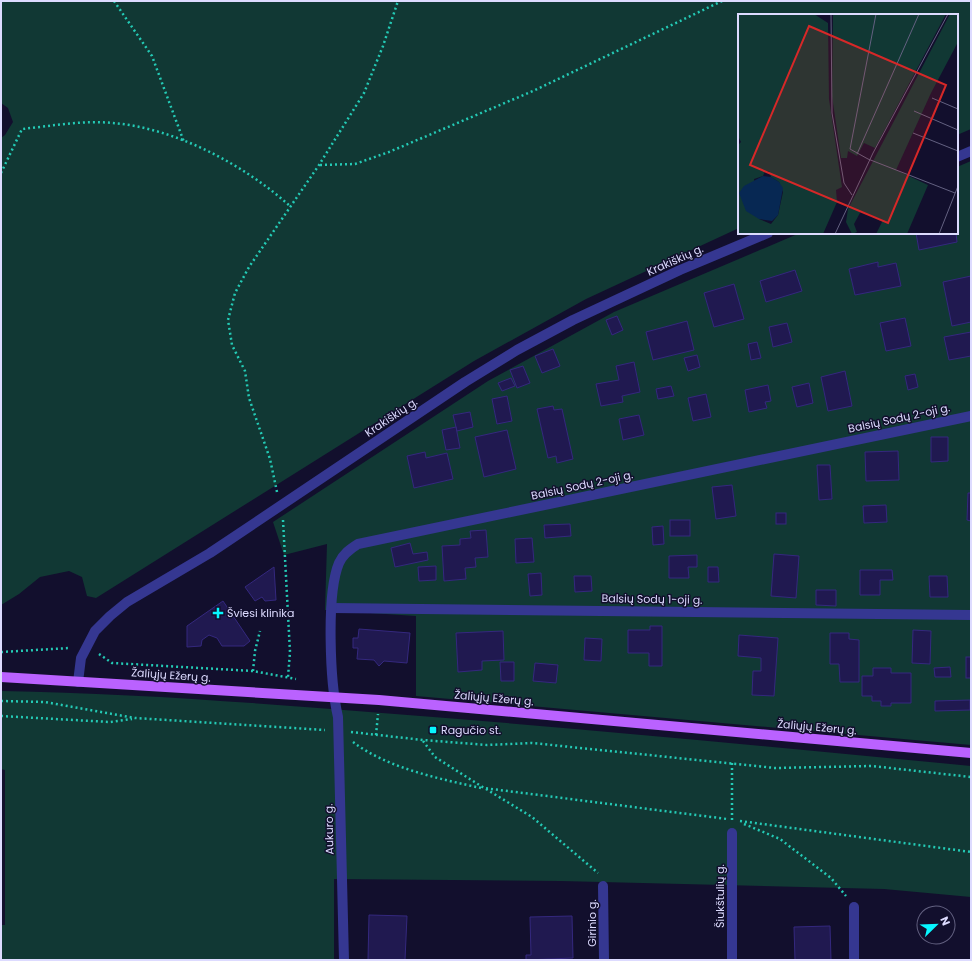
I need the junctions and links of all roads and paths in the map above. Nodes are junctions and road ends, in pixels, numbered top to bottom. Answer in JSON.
{"nodes":[{"id":1,"x":114,"y":1,"type":"edge"},
{"id":2,"x":398,"y":1,"type":"edge"},
{"id":3,"x":722,"y":1,"type":"edge"},
{"id":4,"x":184,"y":142,"type":"junction"},
{"id":5,"x":971,"y":151,"type":"edge"},
{"id":6,"x":958,"y":157,"type":"edge"},
{"id":7,"x":319,"y":165,"type":"junction"},
{"id":8,"x":1,"y":173,"type":"edge"},
{"id":9,"x":291,"y":207,"type":"junction"},
{"id":10,"x":766,"y":234,"type":"edge"},
{"id":11,"x":971,"y":416,"type":"edge"},
{"id":12,"x":280,"y":506,"type":"junction"},
{"id":13,"x":332,"y":608,"type":"junction"},
{"id":14,"x":971,"y":615,"type":"edge"},
{"id":15,"x":260,"y":631,"type":"dead end"},
{"id":16,"x":84,"y":651,"type":"junction"},
{"id":17,"x":1,"y":652,"type":"edge"},
{"id":18,"x":253,"y":671,"type":"junction"},
{"id":19,"x":1,"y":677,"type":"edge"},
{"id":20,"x":288,"y":677,"type":"junction"},
{"id":21,"x":14,"y":679,"type":"junction"},
{"id":22,"x":301,"y":680,"type":"dead end"},
{"id":23,"x":1,"y":682,"type":"edge"},
{"id":24,"x":78,"y":682,"type":"junction"},
{"id":25,"x":334,"y":698,"type":"junction"},
{"id":26,"x":1,"y":701,"type":"edge"},
{"id":27,"x":1,"y":716,"type":"edge"},
{"id":28,"x":135,"y":718,"type":"junction"},
{"id":29,"x":338,"y":731,"type":"junction"},
{"id":30,"x":423,"y":740,"type":"junction"},
{"id":31,"x":971,"y":754,"type":"edge"},
{"id":32,"x":732,"y":763,"type":"junction"},
{"id":33,"x":971,"y":777,"type":"edge"},
{"id":34,"x":484,"y":788,"type":"junction"},
{"id":35,"x":732,"y":820,"type":"junction"},
{"id":36,"x":732,"y":833,"type":"joint"},
{"id":37,"x":971,"y":852,"type":"edge"},
{"id":38,"x":603,"y":886,"type":"joint"},
{"id":39,"x":854,"y":907,"type":"joint"},
{"id":40,"x":344,"y":960,"type":"edge"},
{"id":41,"x":604,"y":960,"type":"edge"},
{"id":42,"x":732,"y":960,"type":"edge"},
{"id":43,"x":854,"y":960,"type":"edge"}],
"edges":[{"from":1,"to":4,"type":"path"},
{"from":2,"to":7,"type":"path"},
{"from":3,"to":7,"type":"path"},
{"from":4,"to":8,"type":"path"},
{"from":4,"to":9,"type":"path"},
{"from":5,"to":6,"type":"street"},
{"from":7,"to":9,"type":"path"},
{"from":9,"to":12,"type":"path"},
{"from":10,"to":12,"type":"street","name":"Krakiškių g."},
{"from":11,"to":13,"type":"street","name":"Balsių Sodų 2-oji g."},
{"from":12,"to":16,"type":"street","name":"Krakiškių g."},
{"from":12,"to":20,"type":"path"},
{"from":13,"to":14,"type":"street","name":"Balsių Sodų 1-oji g."},
{"from":13,"to":25,"type":"street","name":"Balsių Sodų 2-oji g."},
{"from":15,"to":18,"type":"path"},
{"from":16,"to":17,"type":"path"},
{"from":16,"to":18,"type":"path"},
{"from":16,"to":24,"type":"street","name":"Krakiškių g."},
{"from":18,"to":20,"type":"path"},
{"from":19,"to":21,"type":"main road","name":"Žaliųjų Ežerų g."},
{"from":20,"to":22,"type":"path"},
{"from":21,"to":23,"type":"main road","name":"Žaliųjų Ežerų g."},
{"from":21,"to":24,"type":"main road","name":"Žaliųjų Ežerų g."},
{"from":24,"to":25,"type":"main road","name":"Žaliųjų Ežerų g."},
{"from":25,"to":29,"type":"street","name":"Aukuro g."},
{"from":25,"to":31,"type":"main road","name":"Žaliųjų Ežerų g."},
{"from":26,"to":28,"type":"path"},
{"from":27,"to":28,"type":"path"},
{"from":28,"to":29,"type":"path"},
{"from":29,"to":30,"type":"path"},
{"from":29,"to":34,"type":"path"},
{"from":29,"to":40,"type":"street","name":"Aukuro g."},
{"from":30,"to":32,"type":"path"},
{"from":30,"to":34,"type":"path"},
{"from":32,"to":33,"type":"path"},
{"from":32,"to":35,"type":"path"},
{"from":34,"to":35,"type":"path"},
{"from":34,"to":38,"type":"path"},
{"from":35,"to":36,"type":"path"},
{"from":35,"to":37,"type":"path"},
{"from":35,"to":39,"type":"path"},
{"from":36,"to":42,"type":"street","name":"Šiukštulių g."},
{"from":38,"to":41,"type":"street","name":"Girinio g."},
{"from":39,"to":43,"type":"street"}]}
